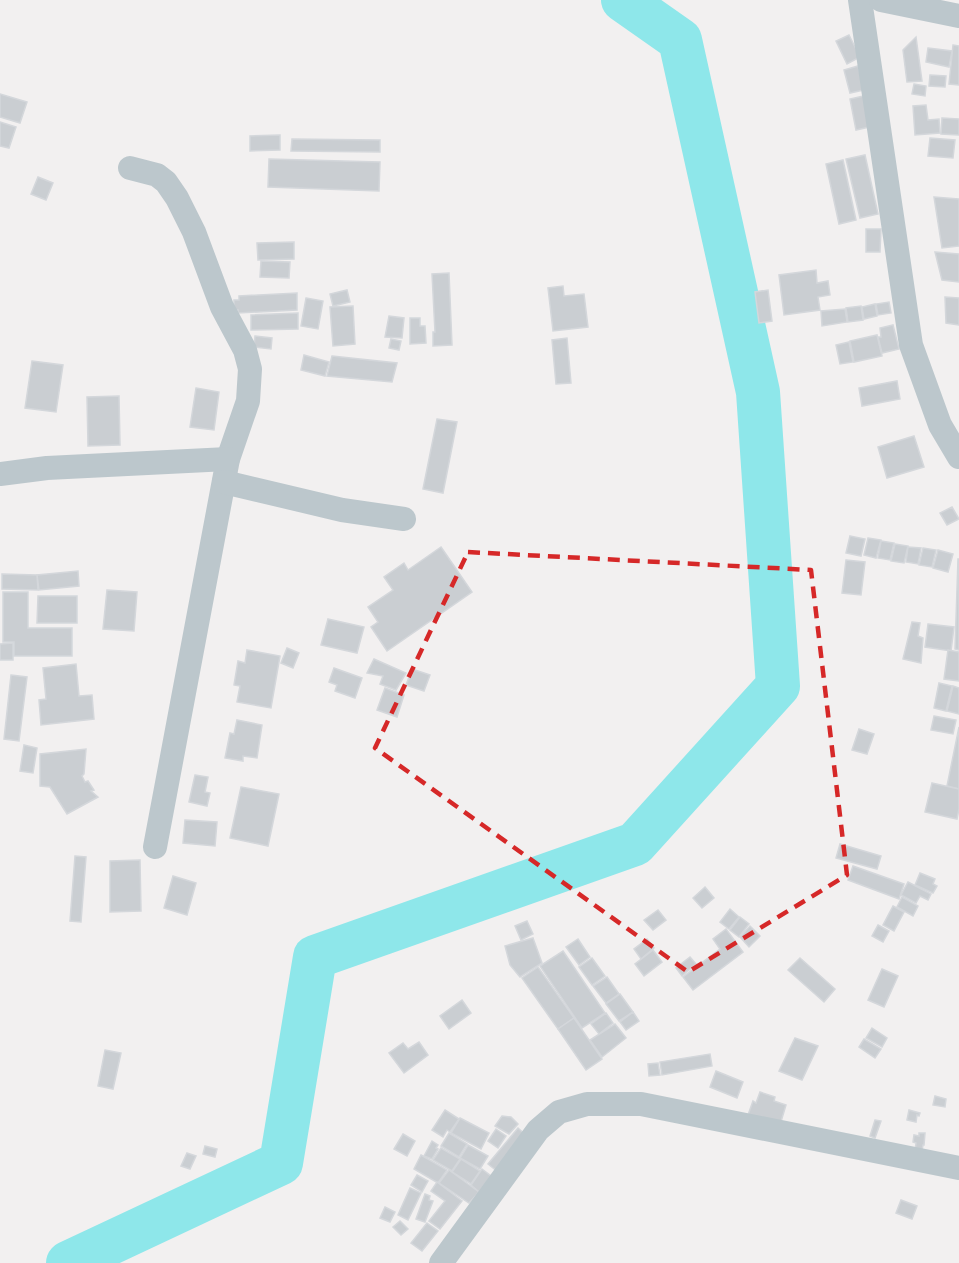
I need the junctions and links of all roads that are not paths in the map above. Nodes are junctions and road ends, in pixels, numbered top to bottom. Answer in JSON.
{"nodes":[{"id":1,"x":860,"y":0,"type":"edge"},
{"id":2,"x":881,"y":0,"type":"edge"},
{"id":3,"x":959,"y":16,"type":"edge"},
{"id":4,"x":130,"y":168,"type":"dead end"},
{"id":5,"x":959,"y":457,"type":"edge"},
{"id":6,"x":226,"y":471,"type":"junction"},
{"id":7,"x":0,"y":474,"type":"edge"},
{"id":8,"x":404,"y":519,"type":"dead end"},
{"id":9,"x":155,"y":847,"type":"dead end"},
{"id":10,"x":959,"y":1168,"type":"edge"},
{"id":11,"x":441,"y":1263,"type":"edge"}],
"edges":[{"from":1,"to":5,"type":"street"},
{"from":2,"to":3,"type":"street"},
{"from":4,"to":6,"type":"street"},
{"from":6,"to":7,"type":"street"},
{"from":6,"to":8,"type":"street"},
{"from":6,"to":9,"type":"street"},
{"from":10,"to":11,"type":"street"}]}
